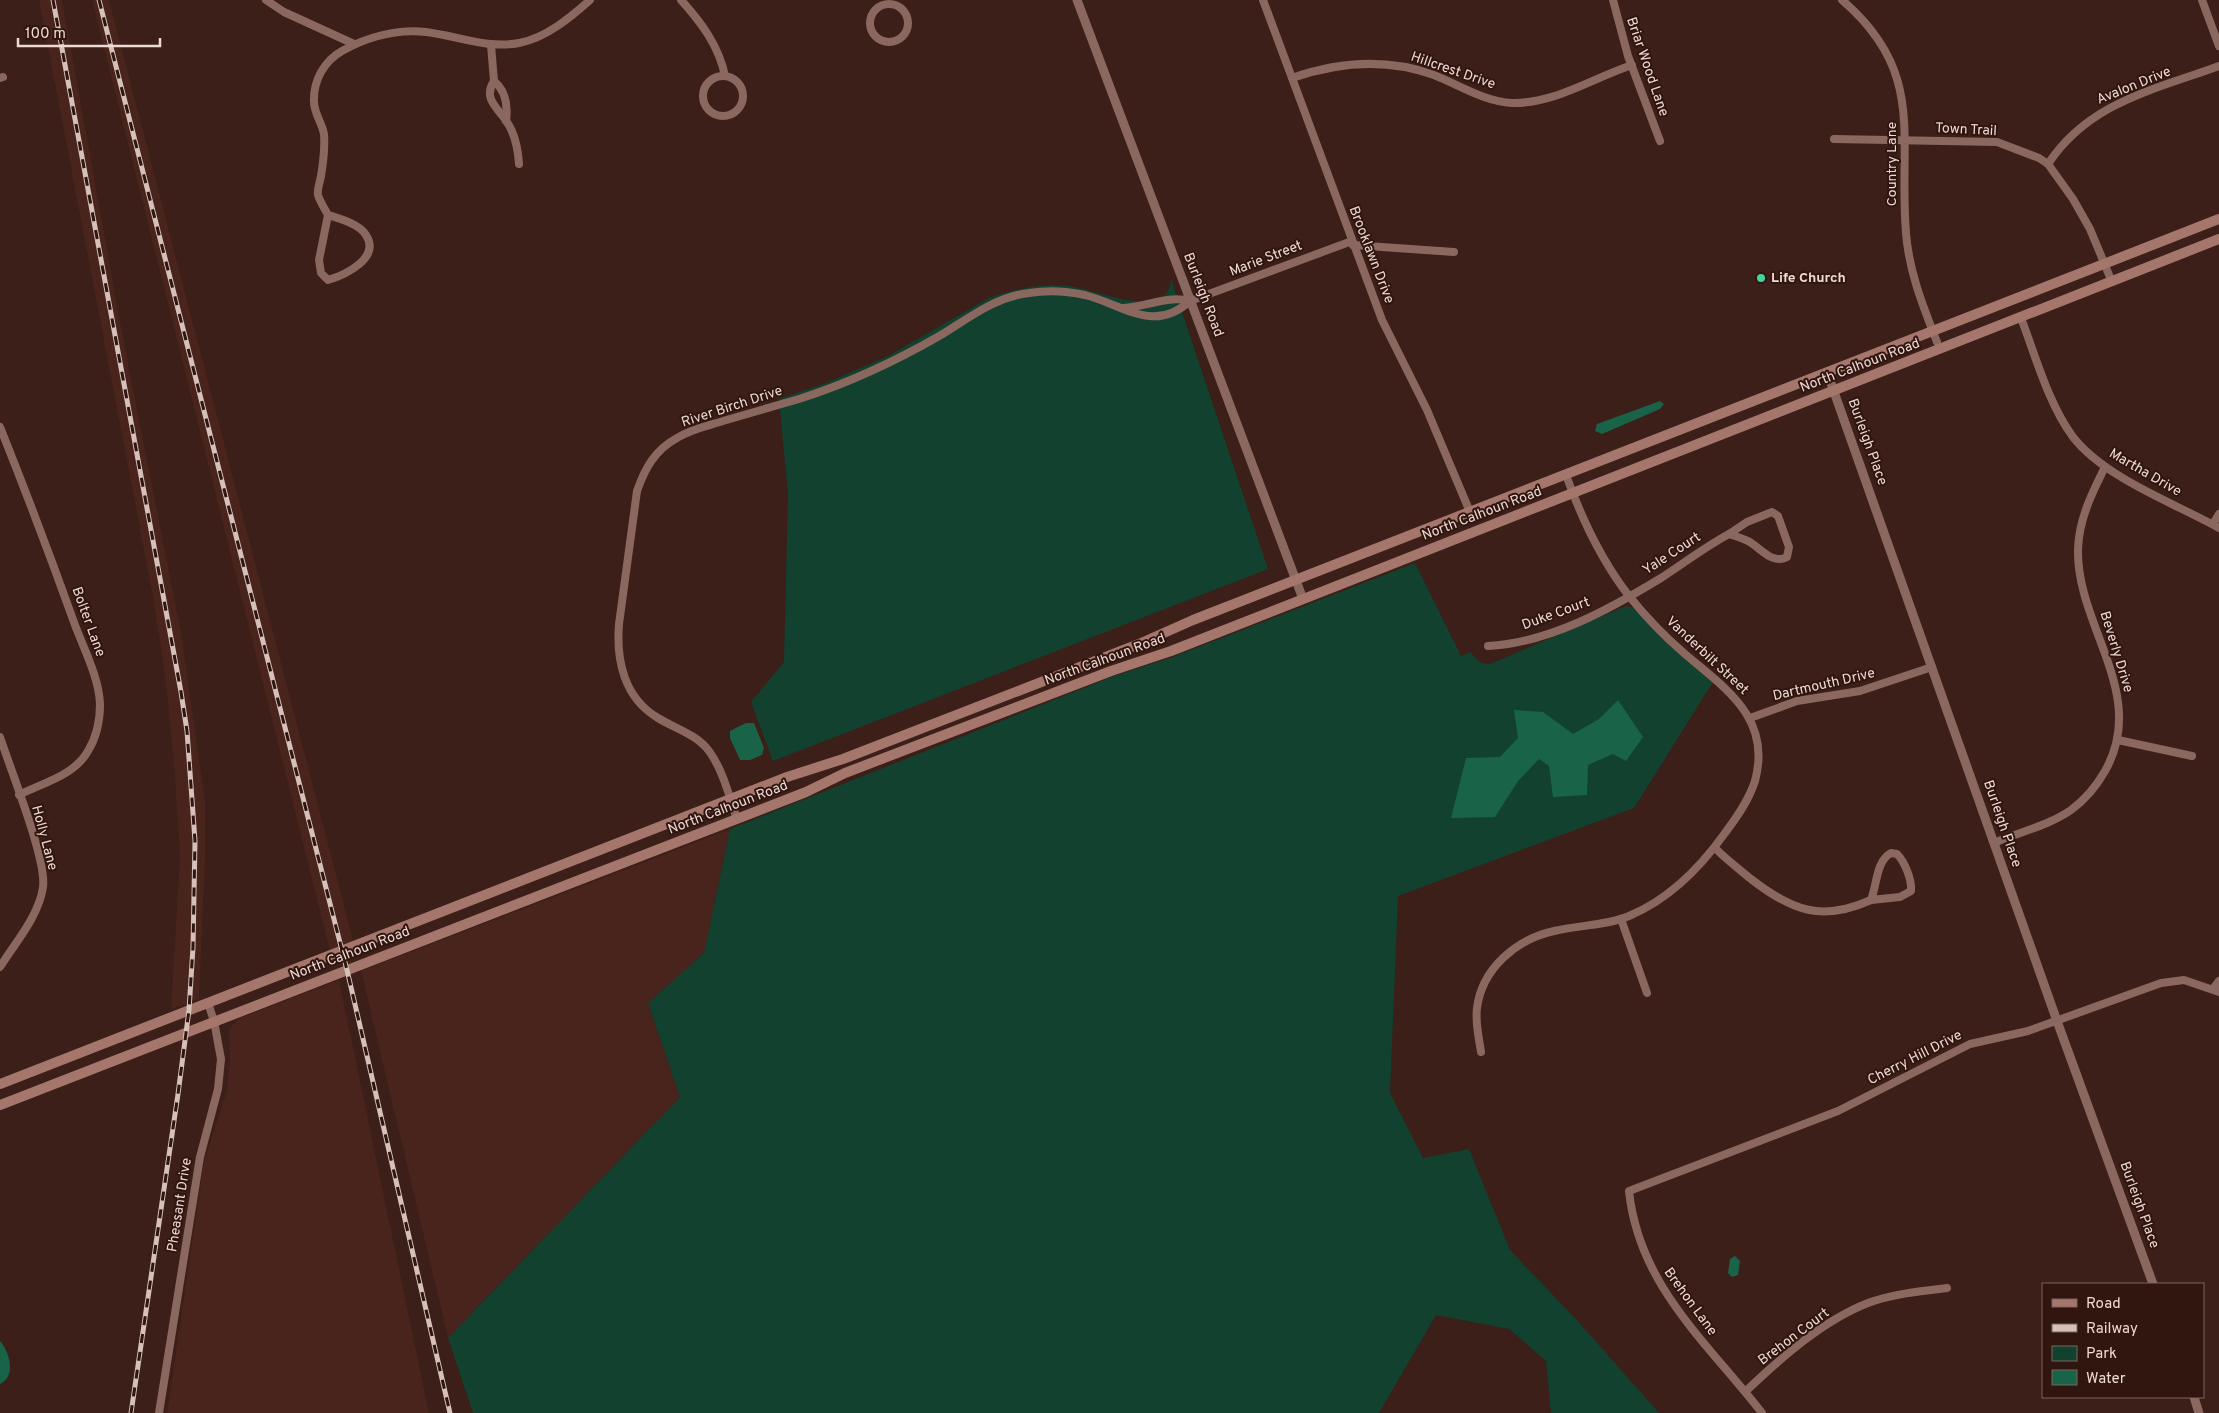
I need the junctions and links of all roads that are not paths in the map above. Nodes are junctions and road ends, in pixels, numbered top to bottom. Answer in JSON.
{"nodes":[{"id":1,"x":266,"y":0,"type":"edge"},
{"id":2,"x":590,"y":0,"type":"edge"},
{"id":3,"x":681,"y":0,"type":"edge"},
{"id":4,"x":1077,"y":0,"type":"edge"},
{"id":5,"x":1263,"y":0,"type":"edge"},
{"id":6,"x":1614,"y":0,"type":"edge"},
{"id":7,"x":1842,"y":0,"type":"edge"},
{"id":8,"x":2202,"y":0,"type":"edge"},
{"id":9,"x":878,"y":3,"type":"edge"},
{"id":10,"x":354,"y":44,"type":"junction"},
{"id":11,"x":491,"y":44,"type":"junction"},
{"id":12,"x":2219,"y":46,"type":"edge"},
{"id":13,"x":1632,"y":65,"type":"junction"},
{"id":14,"x":2219,"y":66,"type":"edge"},
{"id":15,"x":725,"y":76,"type":"junction"},
{"id":16,"x":1292,"y":78,"type":"junction"},
{"id":17,"x":494,"y":81,"type":"junction"},
{"id":18,"x":506,"y":121,"type":"junction"},
{"id":19,"x":1834,"y":139,"type":"dead end"},
{"id":20,"x":1906,"y":140,"type":"junction"},
{"id":21,"x":1660,"y":141,"type":"dead end"},
{"id":22,"x":519,"y":164,"type":"dead end"},
{"id":23,"x":2048,"y":164,"type":"junction"},
{"id":24,"x":328,"y":216,"type":"junction"},
{"id":25,"x":2219,"y":219,"type":"edge"},
{"id":26,"x":2219,"y":239,"type":"edge"},
{"id":27,"x":1353,"y":243,"type":"junction"},
{"id":28,"x":1454,"y":252,"type":"dead end"},
{"id":29,"x":2105,"y":264,"type":"junction"},
{"id":30,"x":2112,"y":282,"type":"junction"},
{"id":31,"x":1190,"y":301,"type":"junction"},
{"id":32,"x":1123,"y":308,"type":"junction"},
{"id":33,"x":2021,"y":318,"type":"junction"},
{"id":34,"x":1933,"y":331,"type":"junction"},
{"id":35,"x":1937,"y":342,"type":"dead end"},
{"id":36,"x":1827,"y":372,"type":"junction"},
{"id":37,"x":1834,"y":391,"type":"junction"},
{"id":38,"x":0,"y":426,"type":"edge"},
{"id":39,"x":2105,"y":467,"type":"junction"},
{"id":40,"x":1566,"y":475,"type":"junction"},
{"id":41,"x":1573,"y":494,"type":"junction"},
{"id":42,"x":1470,"y":512,"type":"junction"},
{"id":43,"x":2219,"y":514,"type":"edge"},
{"id":44,"x":2216,"y":526,"type":"edge"},
{"id":45,"x":1729,"y":534,"type":"junction"},
{"id":46,"x":1296,"y":581,"type":"junction"},
{"id":47,"x":1630,"y":596,"type":"junction"},
{"id":48,"x":1303,"y":599,"type":"junction"},
{"id":49,"x":1488,"y":646,"type":"dead end"},
{"id":50,"x":1932,"y":667,"type":"junction"},
{"id":51,"x":1750,"y":718,"type":"junction"},
{"id":52,"x":0,"y":737,"type":"edge"},
{"id":53,"x":2118,"y":740,"type":"junction"},
{"id":54,"x":2192,"y":756,"type":"dead end"},
{"id":55,"x":19,"y":795,"type":"junction"},
{"id":56,"x":730,"y":799,"type":"junction"},
{"id":57,"x":737,"y":819,"type":"junction"},
{"id":58,"x":1994,"y":843,"type":"junction"},
{"id":59,"x":1716,"y":849,"type":"junction"},
{"id":60,"x":1871,"y":900,"type":"junction"},
{"id":61,"x":1621,"y":918,"type":"junction"},
{"id":62,"x":0,"y":967,"type":"edge"},
{"id":63,"x":2219,"y":980,"type":"edge"},
{"id":64,"x":2216,"y":990,"type":"edge"},
{"id":65,"x":1647,"y":993,"type":"dead end"},
{"id":66,"x":208,"y":1003,"type":"junction"},
{"id":67,"x":214,"y":1021,"type":"junction"},
{"id":68,"x":2057,"y":1021,"type":"junction"},
{"id":69,"x":1481,"y":1052,"type":"dead end"},
{"id":70,"x":0,"y":1084,"type":"edge"},
{"id":71,"x":0,"y":1104,"type":"edge"},
{"id":72,"x":1629,"y":1191,"type":"joint"},
{"id":73,"x":2153,"y":1283,"type":"edge"},
{"id":74,"x":1947,"y":1288,"type":"dead end"},
{"id":75,"x":1746,"y":1391,"type":"junction"},
{"id":76,"x":2194,"y":1398,"type":"edge"},
{"id":77,"x":159,"y":1413,"type":"edge"},
{"id":78,"x":1762,"y":1413,"type":"edge"},
{"id":79,"x":2200,"y":1413,"type":"edge"}],
"edges":[{"from":1,"to":10,"type":"street"},
{"from":2,"to":11,"type":"street"},
{"from":3,"to":15,"type":"street"},
{"from":4,"to":31,"type":"street","name":"Burleigh Road"},
{"from":5,"to":16,"type":"street","name":"Brooklawn Drive"},
{"from":6,"to":13,"type":"street","name":"Briar Wood Lane"},
{"from":7,"to":20,"type":"street","name":"Country Lane"},
{"from":8,"to":12,"type":"street"},
{"from":9,"to":9,"type":"street"},
{"from":10,"to":11,"type":"street"},
{"from":10,"to":24,"type":"street"},
{"from":11,"to":17,"type":"street"},
{"from":13,"to":16,"type":"street","name":"Hillcrest Drive"},
{"from":13,"to":21,"type":"street","name":"Briar Wood Lane"},
{"from":14,"to":23,"type":"street","name":"Avalon Drive"},
{"from":15,"to":15,"type":"street"},
{"from":16,"to":27,"type":"street","name":"Brooklawn Drive"},
{"from":17,"to":18,"type":"street"},
{"from":17,"to":18,"type":"street"},
{"from":18,"to":22,"type":"street"},
{"from":19,"to":20,"type":"street","name":"Town Trail"},
{"from":20,"to":23,"type":"street","name":"Town Trail"},
{"from":20,"to":34,"type":"street","name":"Country Lane"},
{"from":23,"to":29,"type":"street"},
{"from":24,"to":24,"type":"street"},
{"from":25,"to":29,"type":"main road","name":"North Calhoun Road"},
{"from":26,"to":30,"type":"main road","name":"North Calhoun Road"},
{"from":27,"to":28,"type":"street","name":"Marie Street"},
{"from":27,"to":31,"type":"street","name":"Marie Street"},
{"from":27,"to":42,"type":"street","name":"Brooklawn Drive"},
{"from":29,"to":30,"type":"street"},
{"from":29,"to":34,"type":"main road","name":"North Calhoun Road"},
{"from":30,"to":33,"type":"main road","name":"North Calhoun Road"},
{"from":31,"to":32,"type":"street","name":"River Birch Drive"},
{"from":31,"to":32,"type":"street","name":"River Birch Drive"},
{"from":31,"to":46,"type":"street","name":"Burleigh Road"},
{"from":32,"to":56,"type":"street","name":"River Birch Drive"},
{"from":33,"to":37,"type":"main road","name":"North Calhoun Road"},
{"from":33,"to":39,"type":"street","name":"Martha Drive"},
{"from":34,"to":35,"type":"street","name":"Country Lane"},
{"from":34,"to":36,"type":"main road","name":"North Calhoun Road"},
{"from":36,"to":37,"type":"street","name":"Burleigh Place"},
{"from":36,"to":40,"type":"main road","name":"North Calhoun Road"},
{"from":37,"to":41,"type":"main road","name":"North Calhoun Road"},
{"from":37,"to":50,"type":"street","name":"Burleigh Place"},
{"from":38,"to":55,"type":"street","name":"Bolter Lane"},
{"from":39,"to":44,"type":"street","name":"Martha Drive"},
{"from":39,"to":53,"type":"street","name":"Beverly Drive"},
{"from":40,"to":41,"type":"street","name":"Vanderbilt Street"},
{"from":40,"to":42,"type":"main road","name":"North Calhoun Road"},
{"from":41,"to":47,"type":"street","name":"Vanderbilt Street"},
{"from":41,"to":48,"type":"main road","name":"North Calhoun Road"},
{"from":42,"to":46,"type":"main road","name":"North Calhoun Road"},
{"from":43,"to":44,"type":"street"},
{"from":45,"to":45,"type":"street","name":"Yale Court"},
{"from":45,"to":47,"type":"street","name":"Yale Court"},
{"from":46,"to":48,"type":"street","name":"Burleigh Road"},
{"from":46,"to":56,"type":"main road","name":"North Calhoun Road"},
{"from":47,"to":49,"type":"street","name":"Duke Court"},
{"from":47,"to":51,"type":"street","name":"Vanderbilt Street"},
{"from":48,"to":57,"type":"main road","name":"North Calhoun Road"},
{"from":50,"to":51,"type":"street","name":"Dartmouth Drive"},
{"from":50,"to":58,"type":"street","name":"Burleigh Place"},
{"from":51,"to":59,"type":"street","name":"Vanderbilt Street"},
{"from":52,"to":55,"type":"street","name":"Holly Lane"},
{"from":53,"to":54,"type":"street"},
{"from":53,"to":58,"type":"street","name":"Beverly Drive"},
{"from":55,"to":62,"type":"street","name":"Holly Lane"},
{"from":56,"to":57,"type":"street","name":"River Birch Drive"},
{"from":56,"to":66,"type":"main road","name":"North Calhoun Road"},
{"from":57,"to":67,"type":"main road","name":"North Calhoun Road"},
{"from":58,"to":68,"type":"street","name":"Burleigh Place"},
{"from":59,"to":60,"type":"street"},
{"from":59,"to":61,"type":"street","name":"Vanderbilt Street"},
{"from":60,"to":60,"type":"street"},
{"from":61,"to":65,"type":"street"},
{"from":61,"to":69,"type":"street","name":"Vanderbilt Street"},
{"from":63,"to":64,"type":"street"},
{"from":64,"to":68,"type":"street","name":"Cherry Hill Drive"},
{"from":66,"to":67,"type":"street","name":"Pheasant Drive"},
{"from":66,"to":70,"type":"main road","name":"North Calhoun Road"},
{"from":67,"to":71,"type":"main road","name":"North Calhoun Road"},
{"from":67,"to":77,"type":"street","name":"Pheasant Drive"},
{"from":68,"to":72,"type":"street","name":"Cherry Hill Drive"},
{"from":68,"to":73,"type":"street","name":"Burleigh Place"},
{"from":72,"to":75,"type":"street","name":"Brehon Lane"},
{"from":74,"to":75,"type":"street","name":"Brehon Court"},
{"from":75,"to":78,"type":"street","name":"Brehon Lane"},
{"from":76,"to":79,"type":"street"}]}
